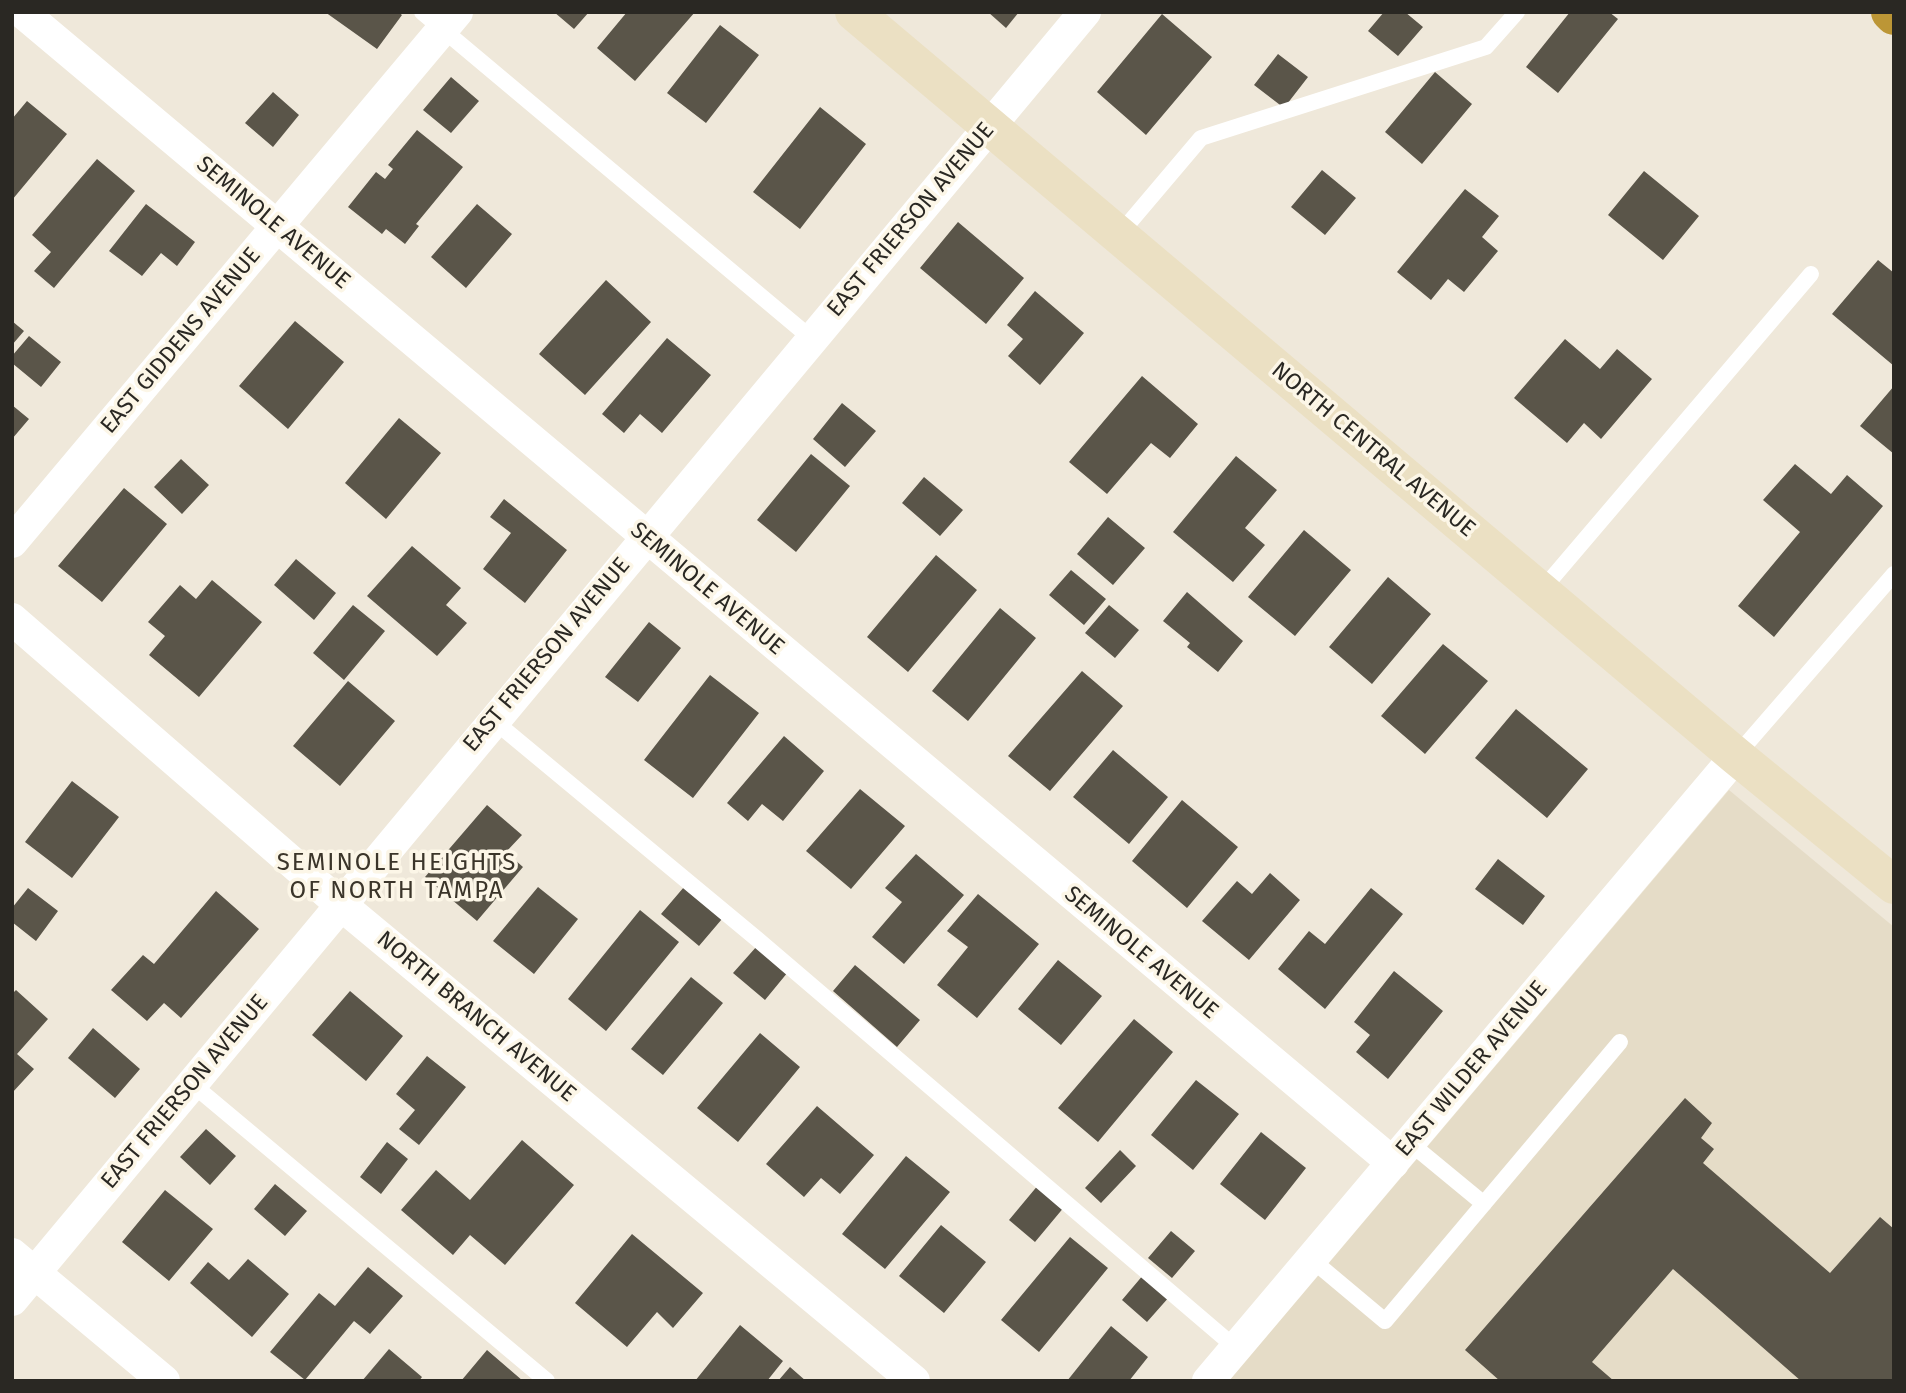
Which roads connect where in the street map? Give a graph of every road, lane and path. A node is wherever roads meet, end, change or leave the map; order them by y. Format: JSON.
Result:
{"nodes":[{"id":1,"x":22,"y":12,"type":"edge"},
{"id":2,"x":854,"y":12,"type":"edge"},
{"id":3,"x":1084,"y":12,"type":"edge"},
{"id":4,"x":1517,"y":12,"type":"edge"},
{"id":5,"x":1890,"y":12,"type":"edge"},
{"id":6,"x":1894,"y":16,"type":"edge"},
{"id":7,"x":441,"y":18,"type":"edge"},
{"id":8,"x":989,"y":127,"type":"junction"},
{"id":9,"x":278,"y":226,"type":"junction"},
{"id":10,"x":1118,"y":236,"type":"junction"},
{"id":11,"x":1811,"y":274,"type":"dead end"},
{"id":12,"x":811,"y":339,"type":"junction"},
{"id":13,"x":646,"y":537,"type":"junction"},
{"id":14,"x":12,"y":542,"type":"edge"},
{"id":15,"x":1894,"y":574,"type":"edge"},
{"id":16,"x":1541,"y":591,"type":"junction"},
{"id":17,"x":12,"y":619,"type":"edge"},
{"id":18,"x":493,"y":720,"type":"junction"},
{"id":19,"x":1736,"y":756,"type":"junction"},
{"id":20,"x":1894,"y":885,"type":"edge"},
{"id":21,"x":340,"y":905,"type":"junction"},
{"id":22,"x":1620,"y":1042,"type":"dead end"},
{"id":23,"x":192,"y":1084,"type":"junction"},
{"id":24,"x":1401,"y":1153,"type":"junction"},
{"id":25,"x":1484,"y":1204,"type":"junction"},
{"id":26,"x":1311,"y":1259,"type":"junction"},
{"id":27,"x":23,"y":1264,"type":"edge"},
{"id":28,"x":12,"y":1300,"type":"edge"},
{"id":29,"x":1236,"y":1348,"type":"junction"},
{"id":30,"x":164,"y":1381,"type":"edge"},
{"id":31,"x":547,"y":1381,"type":"edge"},
{"id":32,"x":914,"y":1381,"type":"edge"},
{"id":33,"x":1208,"y":1381,"type":"edge"}],
"edges":[{"from":1,"to":9,"type":"street","name":"SEMINOLE AVENUE"},
{"from":2,"to":8,"type":"street","name":"NORTH CENTRAL AVENUE"},
{"from":3,"to":8,"type":"street","name":"EAST FRIERSON AVENUE"},
{"from":4,"to":10,"type":"lane"},
{"from":5,"to":6,"type":"highway"},
{"from":7,"to":9,"type":"street","name":"EAST GIDDENS AVENUE"},
{"from":7,"to":12,"type":"lane"},
{"from":8,"to":10,"type":"street","name":"NORTH CENTRAL AVENUE"},
{"from":8,"to":12,"type":"street","name":"EAST FRIERSON AVENUE"},
{"from":9,"to":13,"type":"street","name":"SEMINOLE AVENUE"},
{"from":9,"to":14,"type":"street","name":"EAST GIDDENS AVENUE"},
{"from":10,"to":16,"type":"street","name":"NORTH CENTRAL AVENUE"},
{"from":11,"to":16,"type":"lane"},
{"from":12,"to":13,"type":"street","name":"EAST FRIERSON AVENUE"},
{"from":13,"to":18,"type":"street","name":"EAST FRIERSON AVENUE"},
{"from":13,"to":24,"type":"street","name":"SEMINOLE AVENUE"},
{"from":15,"to":19,"type":"lane"},
{"from":16,"to":19,"type":"street","name":"NORTH CENTRAL AVENUE"},
{"from":17,"to":21,"type":"street","name":"NORTH BRANCH AVENUE"},
{"from":18,"to":21,"type":"street","name":"EAST FRIERSON AVENUE"},
{"from":18,"to":29,"type":"lane"},
{"from":19,"to":20,"type":"street","name":"NORTH CENTRAL AVENUE"},
{"from":19,"to":24,"type":"street","name":"EAST WILDER AVENUE"},
{"from":21,"to":23,"type":"street","name":"EAST FRIERSON AVENUE"},
{"from":21,"to":32,"type":"street","name":"NORTH BRANCH AVENUE"},
{"from":22,"to":25,"type":"lane"},
{"from":23,"to":27,"type":"street","name":"EAST FRIERSON AVENUE"},
{"from":23,"to":31,"type":"lane"},
{"from":24,"to":25,"type":"lane"},
{"from":24,"to":26,"type":"street","name":"EAST WILDER AVENUE"},
{"from":25,"to":26,"type":"lane"},
{"from":26,"to":29,"type":"street","name":"EAST WILDER AVENUE"},
{"from":27,"to":28,"type":"street","name":"EAST FRIERSON AVENUE"},
{"from":27,"to":30,"type":"street"},
{"from":29,"to":33,"type":"street","name":"EAST WILDER AVENUE"}]}
